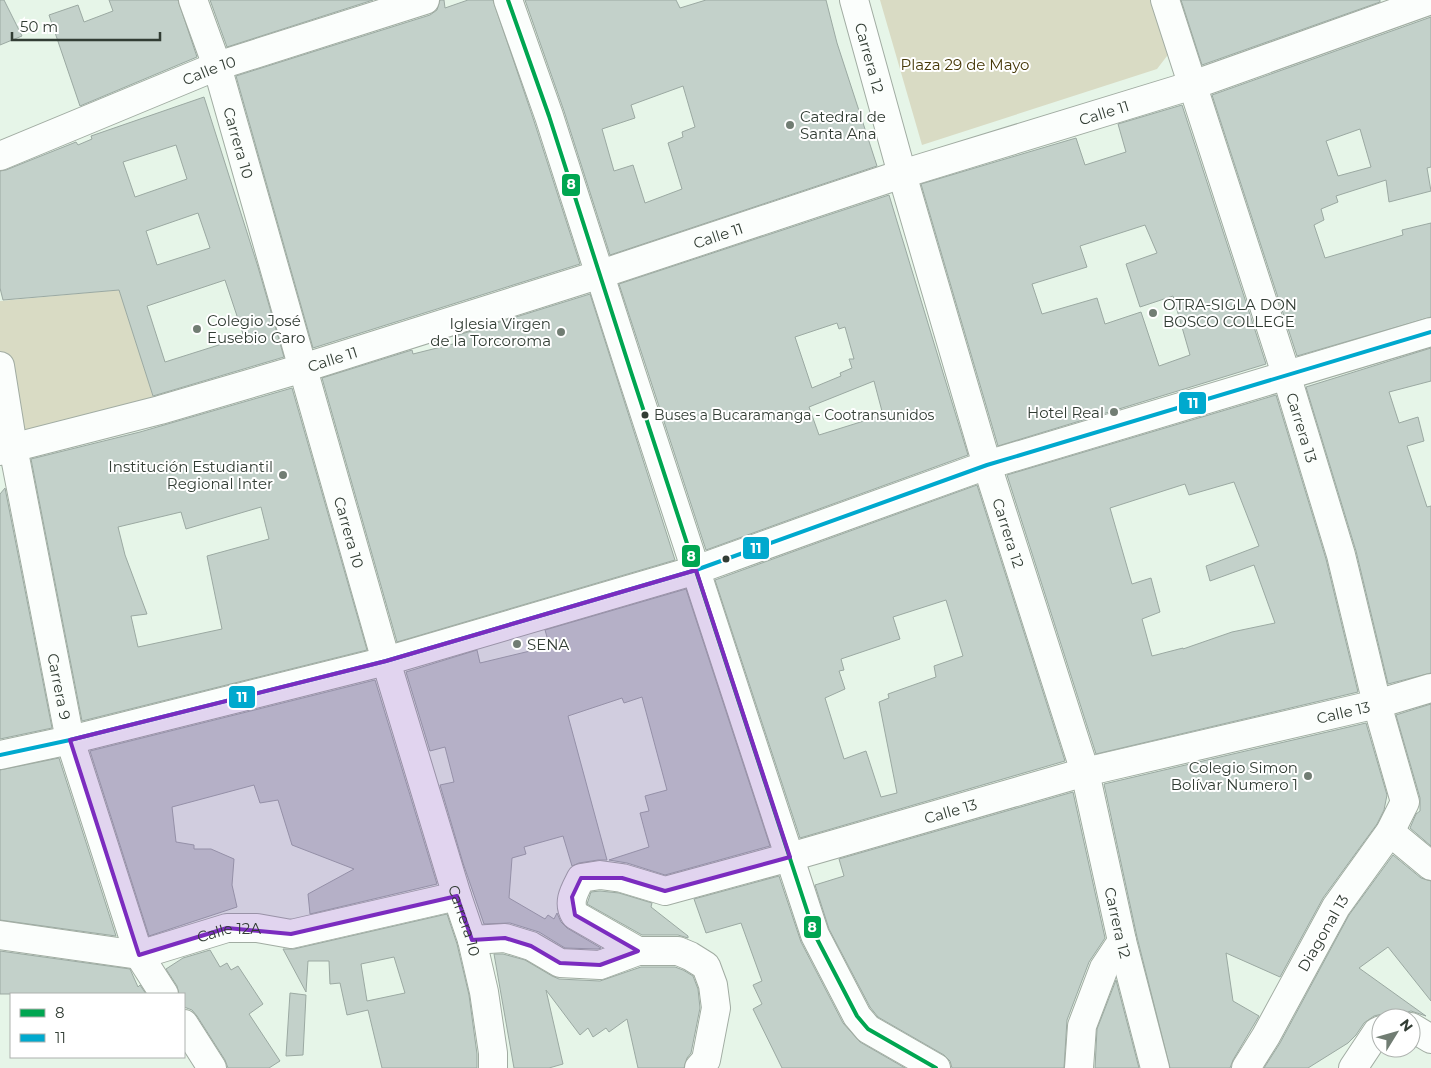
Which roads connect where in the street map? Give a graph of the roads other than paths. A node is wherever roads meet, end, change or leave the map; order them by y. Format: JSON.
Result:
{"nodes":[{"id":1,"x":193,"y":0,"type":"edge"},
{"id":2,"x":425,"y":0,"type":"edge"},
{"id":3,"x":508,"y":0,"type":"edge"},
{"id":4,"x":854,"y":0,"type":"edge"},
{"id":5,"x":1165,"y":0,"type":"edge"},
{"id":6,"x":1431,"y":0,"type":"edge"},
{"id":7,"x":217,"y":66,"type":"junction"},
{"id":8,"x":1193,"y":85,"type":"junction"},
{"id":9,"x":0,"y":156,"type":"edge"},
{"id":10,"x":902,"y":174,"type":"junction"},
{"id":11,"x":600,"y":274,"type":"junction"},
{"id":12,"x":1431,"y":332,"type":"edge"},
{"id":13,"x":0,"y":366,"type":"edge"},
{"id":14,"x":303,"y":368,"type":"junction"},
{"id":15,"x":1286,"y":374,"type":"junction"},
{"id":16,"x":6,"y":449,"type":"edge"},
{"id":17,"x":987,"y":465,"type":"junction"},
{"id":18,"x":696,"y":570,"type":"junction"},
{"id":19,"x":386,"y":661,"type":"junction"},
{"id":20,"x":1431,"y":688,"type":"edge"},
{"id":21,"x":1377,"y":704,"type":"junction"},
{"id":22,"x":70,"y":740,"type":"junction"},
{"id":23,"x":0,"y":755,"type":"edge"},
{"id":24,"x":1085,"y":772,"type":"junction"},
{"id":25,"x":1405,"y":802,"type":"joint"},
{"id":26,"x":1390,"y":832,"type":"junction"},
{"id":27,"x":790,"y":858,"type":"junction"},
{"id":28,"x":1431,"y":866,"type":"edge"},
{"id":29,"x":457,"y":896,"type":"junction"},
{"id":30,"x":0,"y":935,"type":"edge"},
{"id":31,"x":472,"y":940,"type":"junction"},
{"id":32,"x":1122,"y":941,"type":"junction"},
{"id":33,"x":638,"y":951,"type":"junction"},
{"id":34,"x":139,"y":955,"type":"junction"},
{"id":35,"x":163,"y":993,"type":"edge"},
{"id":36,"x":185,"y":1026,"type":"edge"},
{"id":37,"x":1371,"y":1041,"type":"edge"},
{"id":38,"x":708,"y":1065,"type":"edge"},
{"id":39,"x":212,"y":1068,"type":"edge"},
{"id":40,"x":493,"y":1068,"type":"edge"},
{"id":41,"x":936,"y":1068,"type":"edge"},
{"id":42,"x":1079,"y":1068,"type":"edge"},
{"id":43,"x":1155,"y":1068,"type":"edge"},
{"id":44,"x":1246,"y":1068,"type":"edge"},
{"id":45,"x":1353,"y":1068,"type":"edge"}],
"edges":[{"from":1,"to":7,"type":"street","name":"Carrera 10"},
{"from":2,"to":7,"type":"street","name":"Calle 10"},
{"from":3,"to":11,"type":"street"},
{"from":4,"to":10,"type":"street","name":"Carrera 12"},
{"from":5,"to":8,"type":"street","name":"Carrera 13"},
{"from":6,"to":8,"type":"street","name":"Calle 11"},
{"from":7,"to":9,"type":"street","name":"Calle 10"},
{"from":7,"to":14,"type":"street","name":"Carrera 10"},
{"from":8,"to":10,"type":"street","name":"Calle 11"},
{"from":8,"to":15,"type":"street","name":"Carrera 13"},
{"from":10,"to":11,"type":"street","name":"Calle 11"},
{"from":10,"to":17,"type":"street","name":"Carrera 12"},
{"from":11,"to":14,"type":"street","name":"Calle 11"},
{"from":11,"to":18,"type":"street"},
{"from":12,"to":15,"type":"street"},
{"from":13,"to":16,"type":"street","name":"Carrera 9"},
{"from":14,"to":16,"type":"street","name":"Calle 11"},
{"from":14,"to":19,"type":"street","name":"Carrera 10"},
{"from":15,"to":17,"type":"street"},
{"from":15,"to":21,"type":"street","name":"Carrera 13"},
{"from":16,"to":22,"type":"street","name":"Carrera 9"},
{"from":17,"to":18,"type":"street"},
{"from":17,"to":24,"type":"street","name":"Carrera 12"},
{"from":18,"to":19,"type":"street"},
{"from":18,"to":27,"type":"street"},
{"from":19,"to":22,"type":"street"},
{"from":19,"to":29,"type":"street","name":"Carrera 10"},
{"from":20,"to":21,"type":"street","name":"Calle 13"},
{"from":21,"to":24,"type":"street","name":"Calle 13"},
{"from":21,"to":25,"type":"street","name":"Carrera 13"},
{"from":22,"to":23,"type":"street"},
{"from":22,"to":34,"type":"street","name":"Carrera 9"},
{"from":24,"to":27,"type":"street","name":"Calle 13"},
{"from":24,"to":32,"type":"street","name":"Carrera 12"},
{"from":25,"to":26,"type":"street","name":"Diagonal 13"},
{"from":26,"to":28,"type":"street"},
{"from":26,"to":44,"type":"street","name":"Diagonal 13"},
{"from":27,"to":33,"type":"street","name":"Calle 13"},
{"from":27,"to":41,"type":"street"},
{"from":29,"to":31,"type":"street","name":"Carrera 10"},
{"from":29,"to":34,"type":"street","name":"Calle 12A"},
{"from":30,"to":34,"type":"street","name":"Calle 12A"},
{"from":31,"to":33,"type":"street"},
{"from":31,"to":40,"type":"street","name":"Carrera 10"},
{"from":32,"to":42,"type":"street"},
{"from":32,"to":43,"type":"street","name":"Carrera 12"},
{"from":33,"to":38,"type":"street"},
{"from":34,"to":35,"type":"street","name":"Carrera 9"},
{"from":36,"to":39,"type":"street"},
{"from":37,"to":45,"type":"street"}]}
